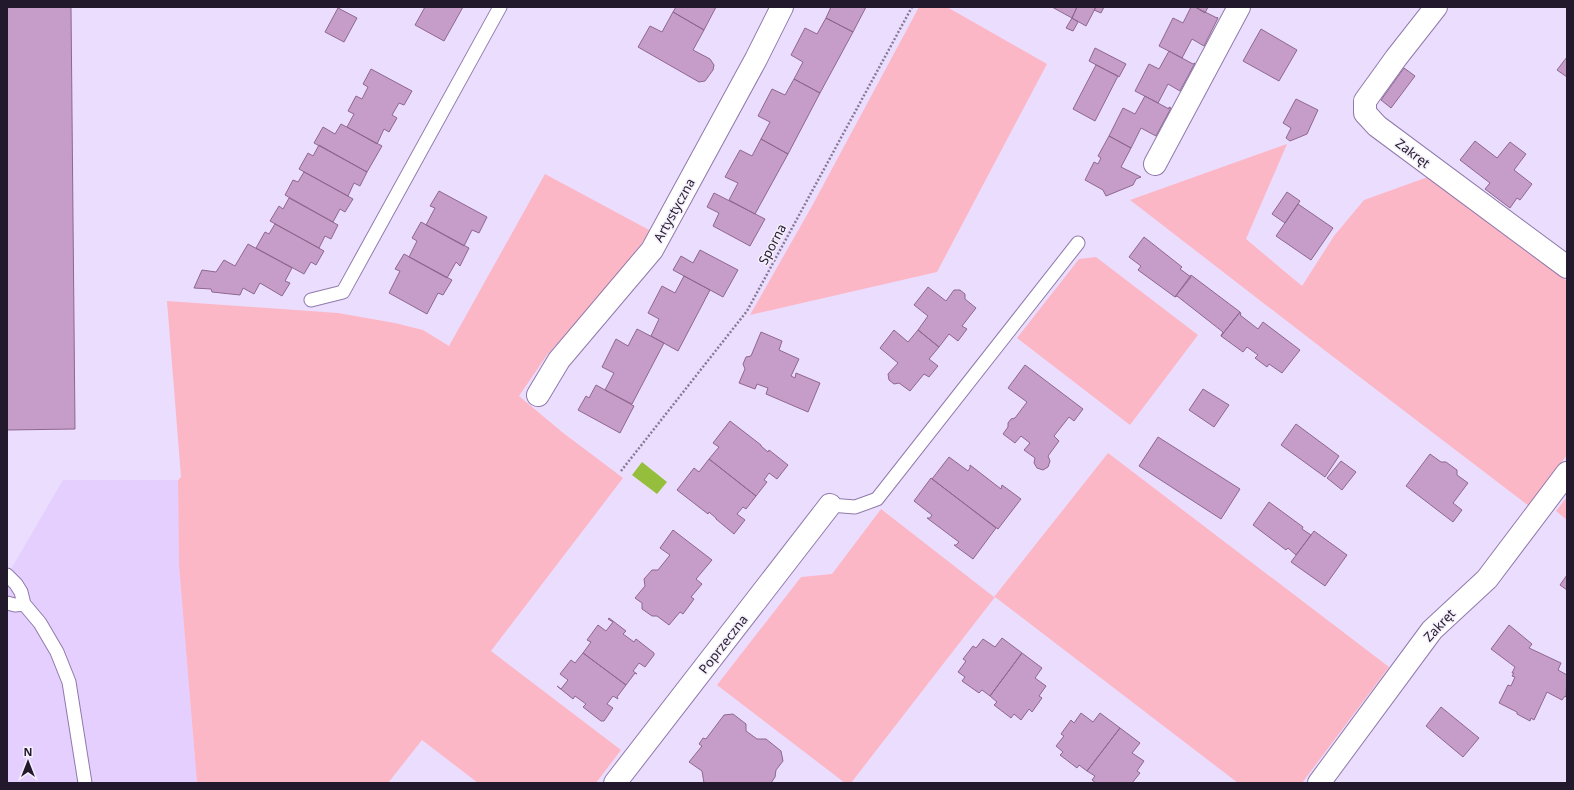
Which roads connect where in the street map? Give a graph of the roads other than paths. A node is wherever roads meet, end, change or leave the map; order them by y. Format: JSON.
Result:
{"nodes":[{"id":1,"x":500,"y":7,"type":"edge"},
{"id":2,"x":782,"y":7,"type":"edge"},
{"id":3,"x":1239,"y":7,"type":"edge"},
{"id":4,"x":1436,"y":7,"type":"edge"},
{"id":5,"x":1155,"y":164,"type":"dead end"},
{"id":6,"x":1078,"y":243,"type":"dead end"},
{"id":7,"x":1567,"y":267,"type":"edge"},
{"id":8,"x":311,"y":300,"type":"dead end"},
{"id":9,"x":538,"y":395,"type":"dead end"},
{"id":10,"x":1567,"y":473,"type":"edge"},
{"id":11,"x":830,"y":505,"type":"joint"},
{"id":12,"x":7,"y":575,"type":"edge"},
{"id":13,"x":7,"y":603,"type":"edge"},
{"id":14,"x":24,"y":604,"type":"junction"},
{"id":15,"x":85,"y":783,"type":"edge"},
{"id":16,"x":615,"y":783,"type":"edge"},
{"id":17,"x":1319,"y":783,"type":"edge"}],
"edges":[{"from":1,"to":8,"type":"lane"},
{"from":2,"to":9,"type":"street","name":"Artystyczna"},
{"from":3,"to":5,"type":"street"},
{"from":4,"to":7,"type":"street","name":"Zakręt"},
{"from":6,"to":11,"type":"lane"},
{"from":10,"to":17,"type":"street","name":"Zakręt"},
{"from":11,"to":16,"type":"street","name":"Poprzeczna"},
{"from":12,"to":14,"type":"lane"},
{"from":13,"to":14,"type":"lane"},
{"from":14,"to":15,"type":"lane"}]}
